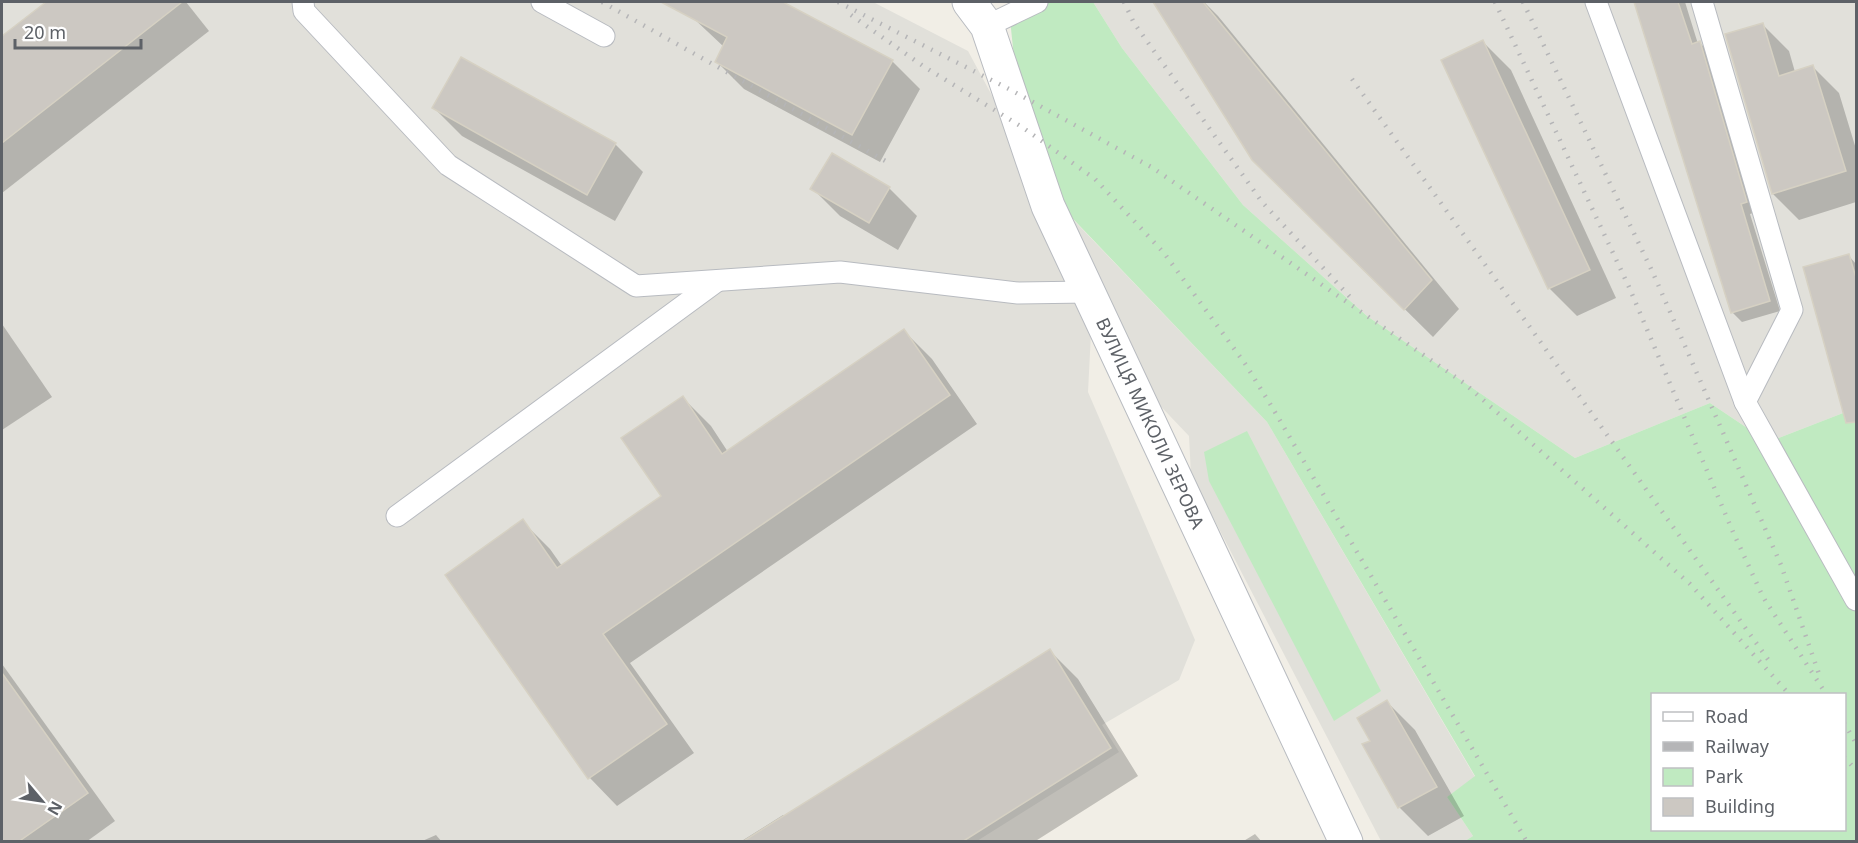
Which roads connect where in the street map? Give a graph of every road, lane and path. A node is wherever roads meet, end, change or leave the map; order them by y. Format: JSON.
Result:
{"nodes":[{"id":1,"x":303,"y":2,"type":"edge"},
{"id":2,"x":542,"y":2,"type":"edge"},
{"id":3,"x":1036,"y":2,"type":"edge"},
{"id":4,"x":1596,"y":2,"type":"edge"},
{"id":5,"x":1701,"y":2,"type":"edge"},
{"id":6,"x":978,"y":14,"type":"edge"},
{"id":7,"x":604,"y":36,"type":"dead end"},
{"id":8,"x":717,"y":280,"type":"junction"},
{"id":9,"x":1088,"y":292,"type":"junction"},
{"id":10,"x":1745,"y":402,"type":"junction"},
{"id":11,"x":397,"y":516,"type":"dead end"},
{"id":12,"x":1857,"y":600,"type":"edge"},
{"id":13,"x":1346,"y":842,"type":"edge"}],
"edges":[{"from":1,"to":8,"type":"lane"},
{"from":2,"to":7,"type":"lane"},
{"from":3,"to":6,"type":"lane"},
{"from":4,"to":10,"type":"lane"},
{"from":5,"to":10,"type":"lane"},
{"from":6,"to":9,"type":"street","name":"ВУЛИЦЯ МИКОЛИ ЗЕРОВА"},
{"from":8,"to":9,"type":"lane"},
{"from":8,"to":11,"type":"lane"},
{"from":9,"to":13,"type":"street","name":"ВУЛИЦЯ МИКОЛИ ЗЕРОВА"},
{"from":10,"to":12,"type":"lane"}]}
